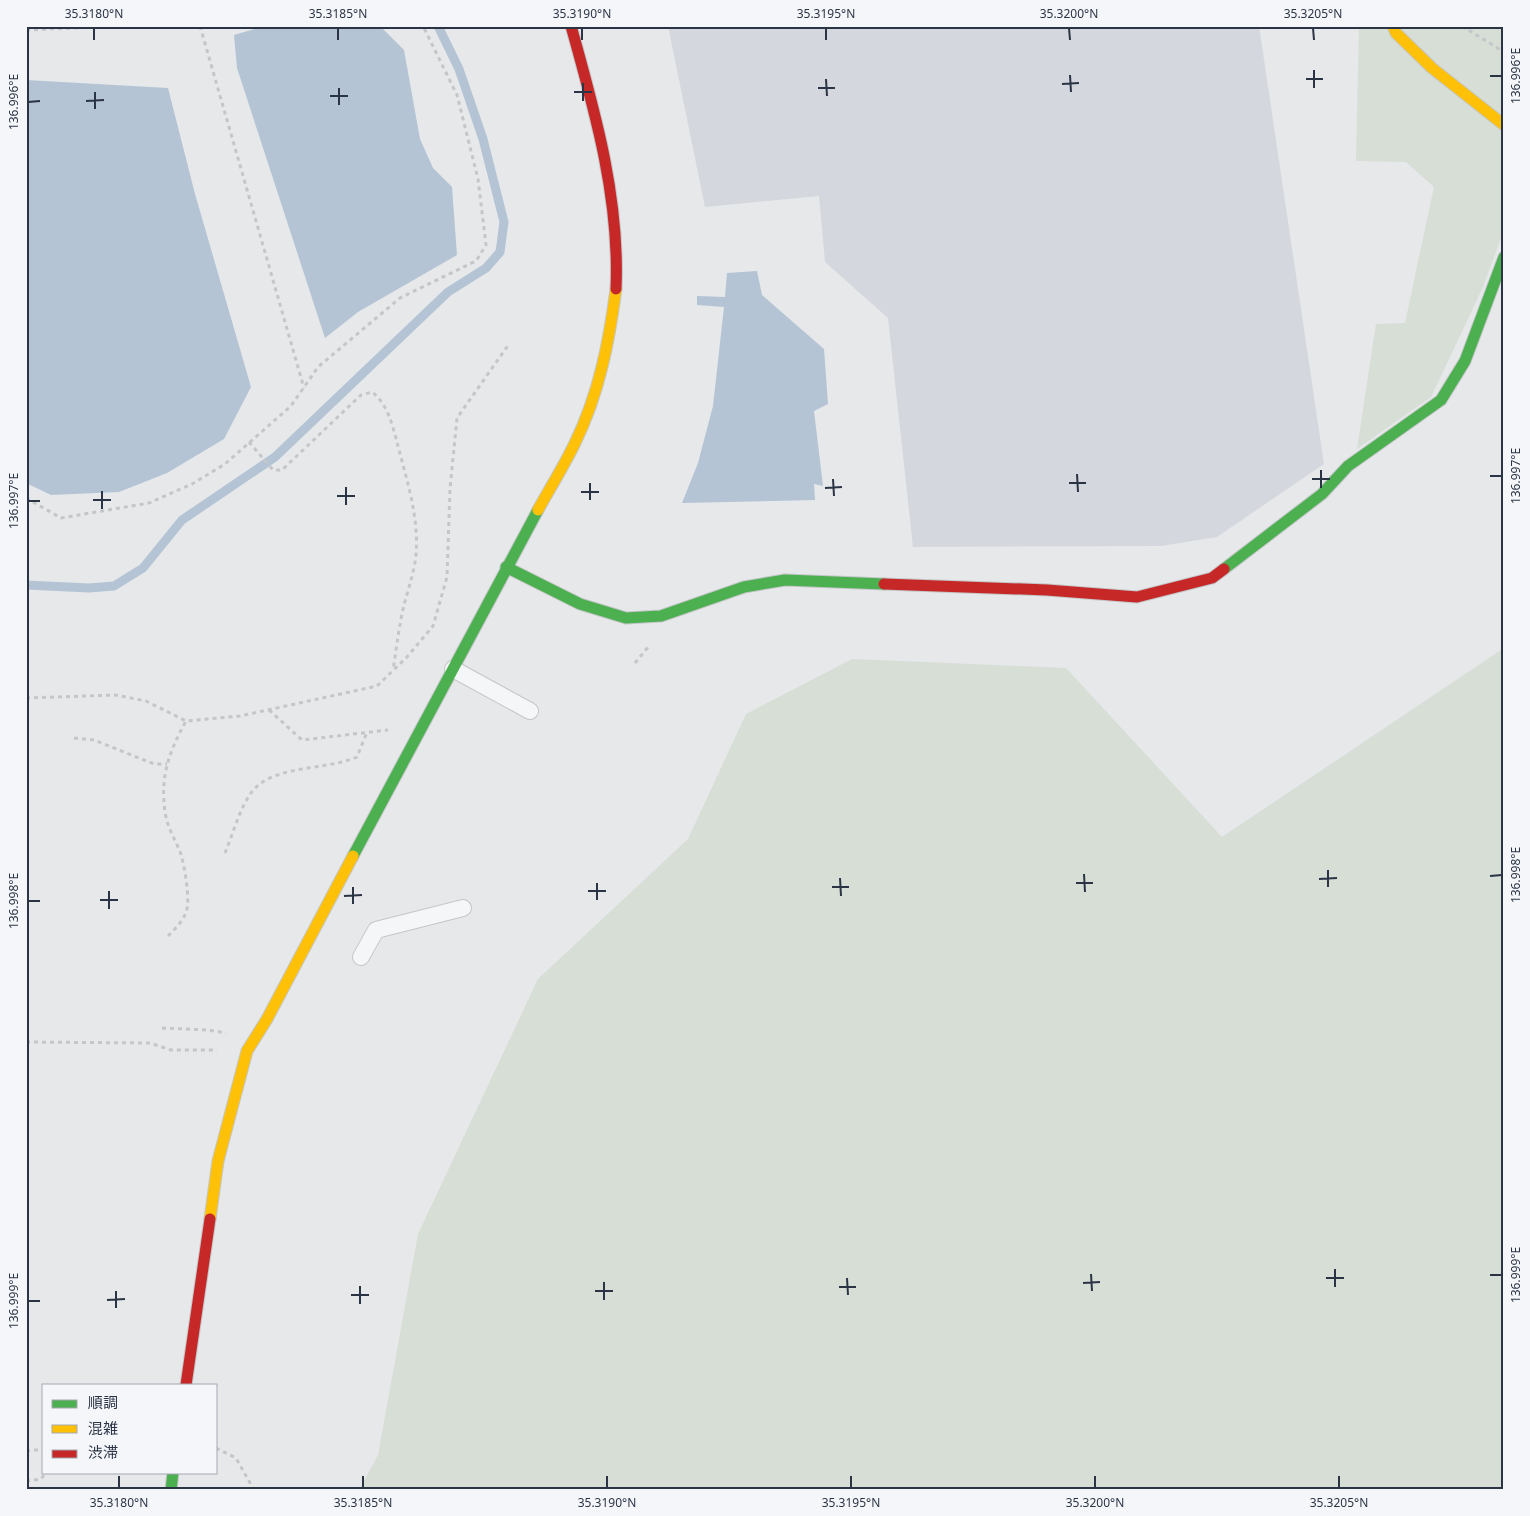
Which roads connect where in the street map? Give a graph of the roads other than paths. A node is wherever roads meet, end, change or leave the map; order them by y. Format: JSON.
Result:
{"nodes":[{"id":1,"x":571,"y":26,"type":"edge"},
{"id":2,"x":1393,"y":26,"type":"edge"},
{"id":3,"x":1504,"y":125,"type":"edge"},
{"id":4,"x":1504,"y":257,"type":"edge"},
{"id":5,"x":506,"y":567,"type":"junction"},
{"id":6,"x":453,"y":669,"type":"junction"},
{"id":7,"x":530,"y":711,"type":"dead end"},
{"id":8,"x":464,"y":908,"type":"dead end"},
{"id":9,"x":361,"y":957,"type":"dead end"},
{"id":10,"x":186,"y":1384,"type":"edge"},
{"id":11,"x":173,"y":1474,"type":"edge"},
{"id":12,"x":171,"y":1490,"type":"edge"}],
"edges":[{"from":1,"to":5,"type":"street"},
{"from":2,"to":3,"type":"street"},
{"from":4,"to":5,"type":"street"},
{"from":5,"to":6,"type":"street"},
{"from":6,"to":7,"type":"lane"},
{"from":6,"to":10,"type":"street"},
{"from":8,"to":9,"type":"lane"},
{"from":11,"to":12,"type":"street"}]}
